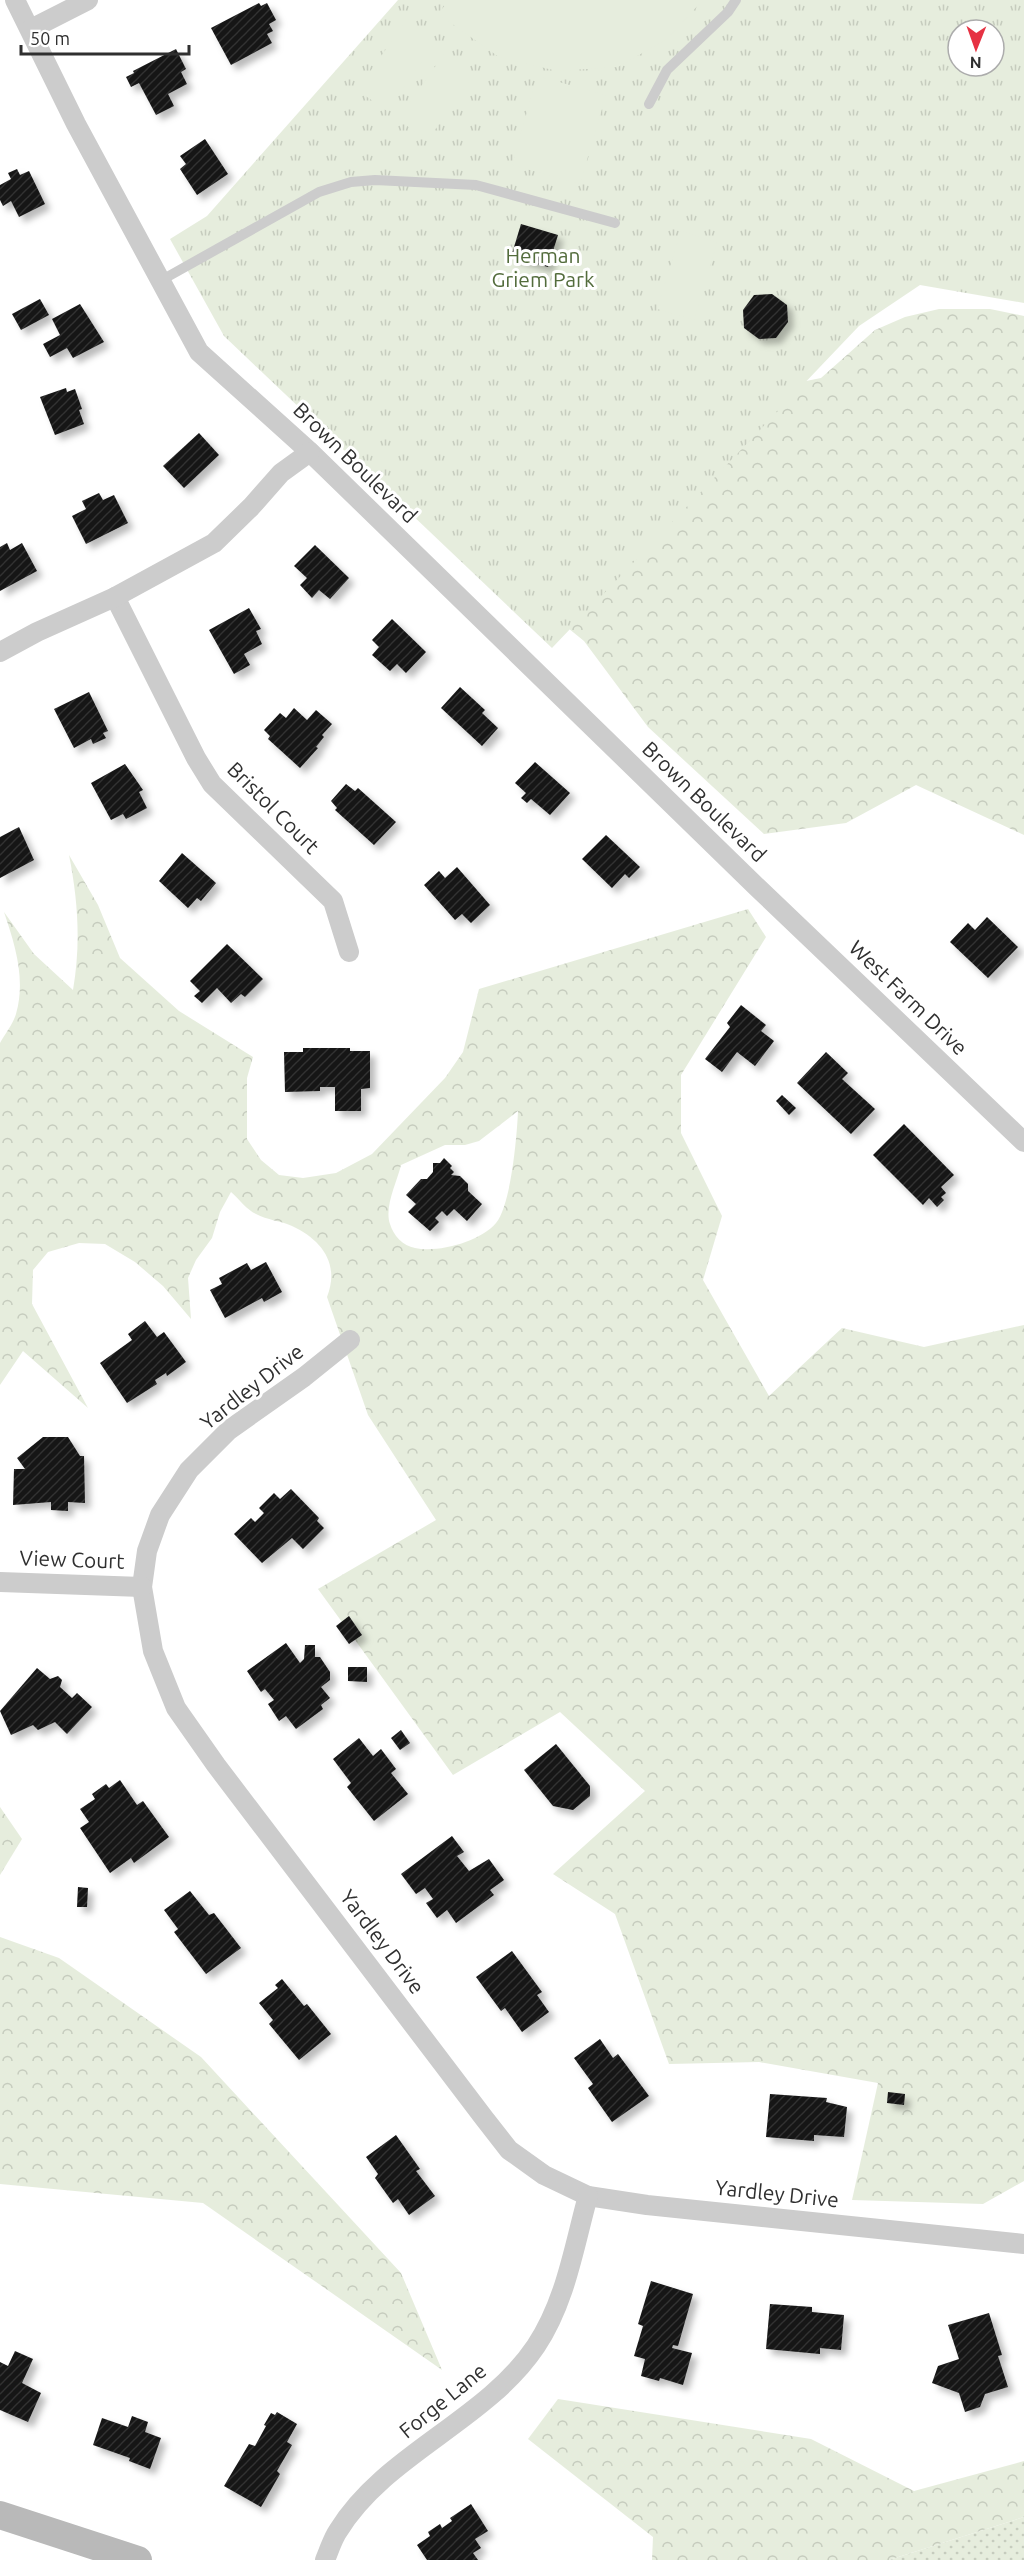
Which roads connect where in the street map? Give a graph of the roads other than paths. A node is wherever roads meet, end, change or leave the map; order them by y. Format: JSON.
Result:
{"nodes":[{"id":1,"x":15,"y":0,"type":"edge"},
{"id":2,"x":88,"y":0,"type":"edge"},
{"id":3,"x":736,"y":0,"type":"edge"},
{"id":4,"x":31,"y":29,"type":"junction"},
{"id":5,"x":649,"y":104,"type":"dead end"},
{"id":6,"x":615,"y":223,"type":"dead end"},
{"id":7,"x":160,"y":281,"type":"junction"},
{"id":8,"x":310,"y":452,"type":"junction"},
{"id":9,"x":115,"y":597,"type":"junction"},
{"id":10,"x":0,"y":652,"type":"edge"},
{"id":11,"x":759,"y":889,"type":"joint"},
{"id":12,"x":349,"y":952,"type":"dead end"},
{"id":13,"x":1024,"y":1142,"type":"edge"},
{"id":14,"x":350,"y":1340,"type":"dead end"},
{"id":15,"x":0,"y":1582,"type":"edge"},
{"id":16,"x":142,"y":1587,"type":"junction"},
{"id":17,"x":588,"y":2196,"type":"junction"},
{"id":18,"x":1024,"y":2244,"type":"edge"},
{"id":19,"x":0,"y":2516,"type":"edge"},
{"id":20,"x":138,"y":2560,"type":"edge"},
{"id":21,"x":325,"y":2560,"type":"edge"}],
"edges":[{"from":1,"to":4,"type":"street","name":"Brown Boulevard"},
{"from":2,"to":4,"type":"street"},
{"from":3,"to":5,"type":"lane"},
{"from":4,"to":7,"type":"street","name":"Brown Boulevard"},
{"from":6,"to":7,"type":"lane"},
{"from":7,"to":8,"type":"street","name":"Brown Boulevard"},
{"from":8,"to":9,"type":"street"},
{"from":8,"to":11,"type":"street","name":"Brown Boulevard"},
{"from":9,"to":10,"type":"street"},
{"from":9,"to":12,"type":"street","name":"Bristol Court"},
{"from":11,"to":13,"type":"street","name":"West Farm Drive"},
{"from":14,"to":16,"type":"street","name":"Yardley Drive"},
{"from":15,"to":16,"type":"street","name":"View Court"},
{"from":16,"to":17,"type":"street","name":"Yardley Drive"},
{"from":17,"to":18,"type":"street","name":"Yardley Drive"},
{"from":17,"to":21,"type":"street","name":"Forge Lane"},
{"from":19,"to":20,"type":"street"}]}
